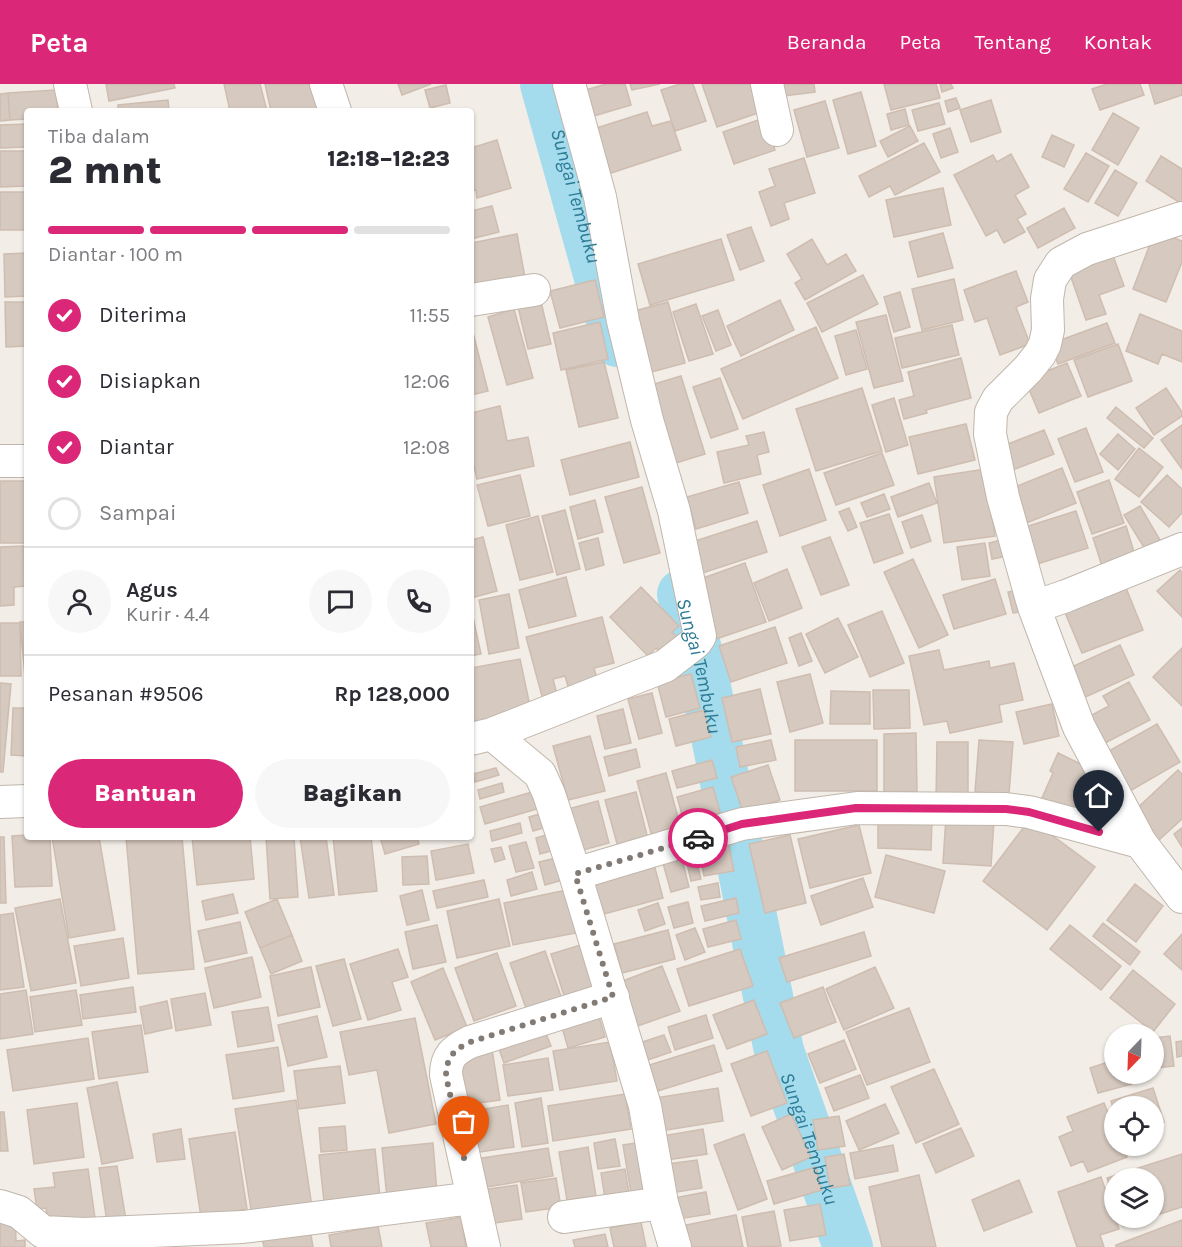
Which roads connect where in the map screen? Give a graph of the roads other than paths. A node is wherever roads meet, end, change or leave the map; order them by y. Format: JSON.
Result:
{"nodes":[{"id":1,"x":70,"y":84,"type":"edge"},
{"id":2,"x":326,"y":84,"type":"edge"},
{"id":3,"x":569,"y":84,"type":"edge"},
{"id":4,"x":767,"y":84,"type":"edge"},
{"id":5,"x":74,"y":108,"type":"edge"},
{"id":6,"x":333,"y":108,"type":"edge"},
{"id":7,"x":777,"y":130,"type":"dead end"},
{"id":8,"x":1182,"y":218,"type":"edge"},
{"id":9,"x":534,"y":290,"type":"dead end"},
{"id":10,"x":474,"y":300,"type":"edge"},
{"id":11,"x":0,"y":461,"type":"edge"},
{"id":12,"x":24,"y":461,"type":"edge"},
{"id":13,"x":1182,"y":549,"type":"edge"},
{"id":14,"x":1034,"y":607,"type":"junction"},
{"id":15,"x":482,"y":737,"type":"edge"},
{"id":16,"x":24,"y":801,"type":"edge"},
{"id":17,"x":0,"y":802,"type":"edge"},
{"id":18,"x":1140,"y":843,"type":"junction"},
{"id":19,"x":575,"y":874,"type":"junction"},
{"id":20,"x":1182,"y":897,"type":"edge"},
{"id":21,"x":613,"y":997,"type":"junction"},
{"id":22,"x":473,"y":1198,"type":"junction"},
{"id":23,"x":662,"y":1203,"type":"junction"},
{"id":24,"x":0,"y":1206,"type":"edge"},
{"id":25,"x":564,"y":1217,"type":"dead end"},
{"id":26,"x":244,"y":1237,"type":"edge"},
{"id":27,"x":484,"y":1247,"type":"edge"},
{"id":28,"x":675,"y":1247,"type":"edge"}],
"edges":[{"from":1,"to":5,"type":"street"},
{"from":2,"to":6,"type":"street"},
{"from":3,"to":15,"type":"street"},
{"from":4,"to":7,"type":"street"},
{"from":8,"to":14,"type":"street"},
{"from":9,"to":10,"type":"street"},
{"from":11,"to":12,"type":"street"},
{"from":13,"to":14,"type":"street"},
{"from":14,"to":18,"type":"street"},
{"from":15,"to":19,"type":"street"},
{"from":16,"to":17,"type":"street"},
{"from":18,"to":19,"type":"street"},
{"from":18,"to":20,"type":"street"},
{"from":19,"to":21,"type":"street"},
{"from":21,"to":22,"type":"street"},
{"from":21,"to":23,"type":"street"},
{"from":22,"to":26,"type":"street"},
{"from":22,"to":27,"type":"street"},
{"from":23,"to":25,"type":"street"},
{"from":23,"to":28,"type":"street"},
{"from":24,"to":26,"type":"street"}]}
